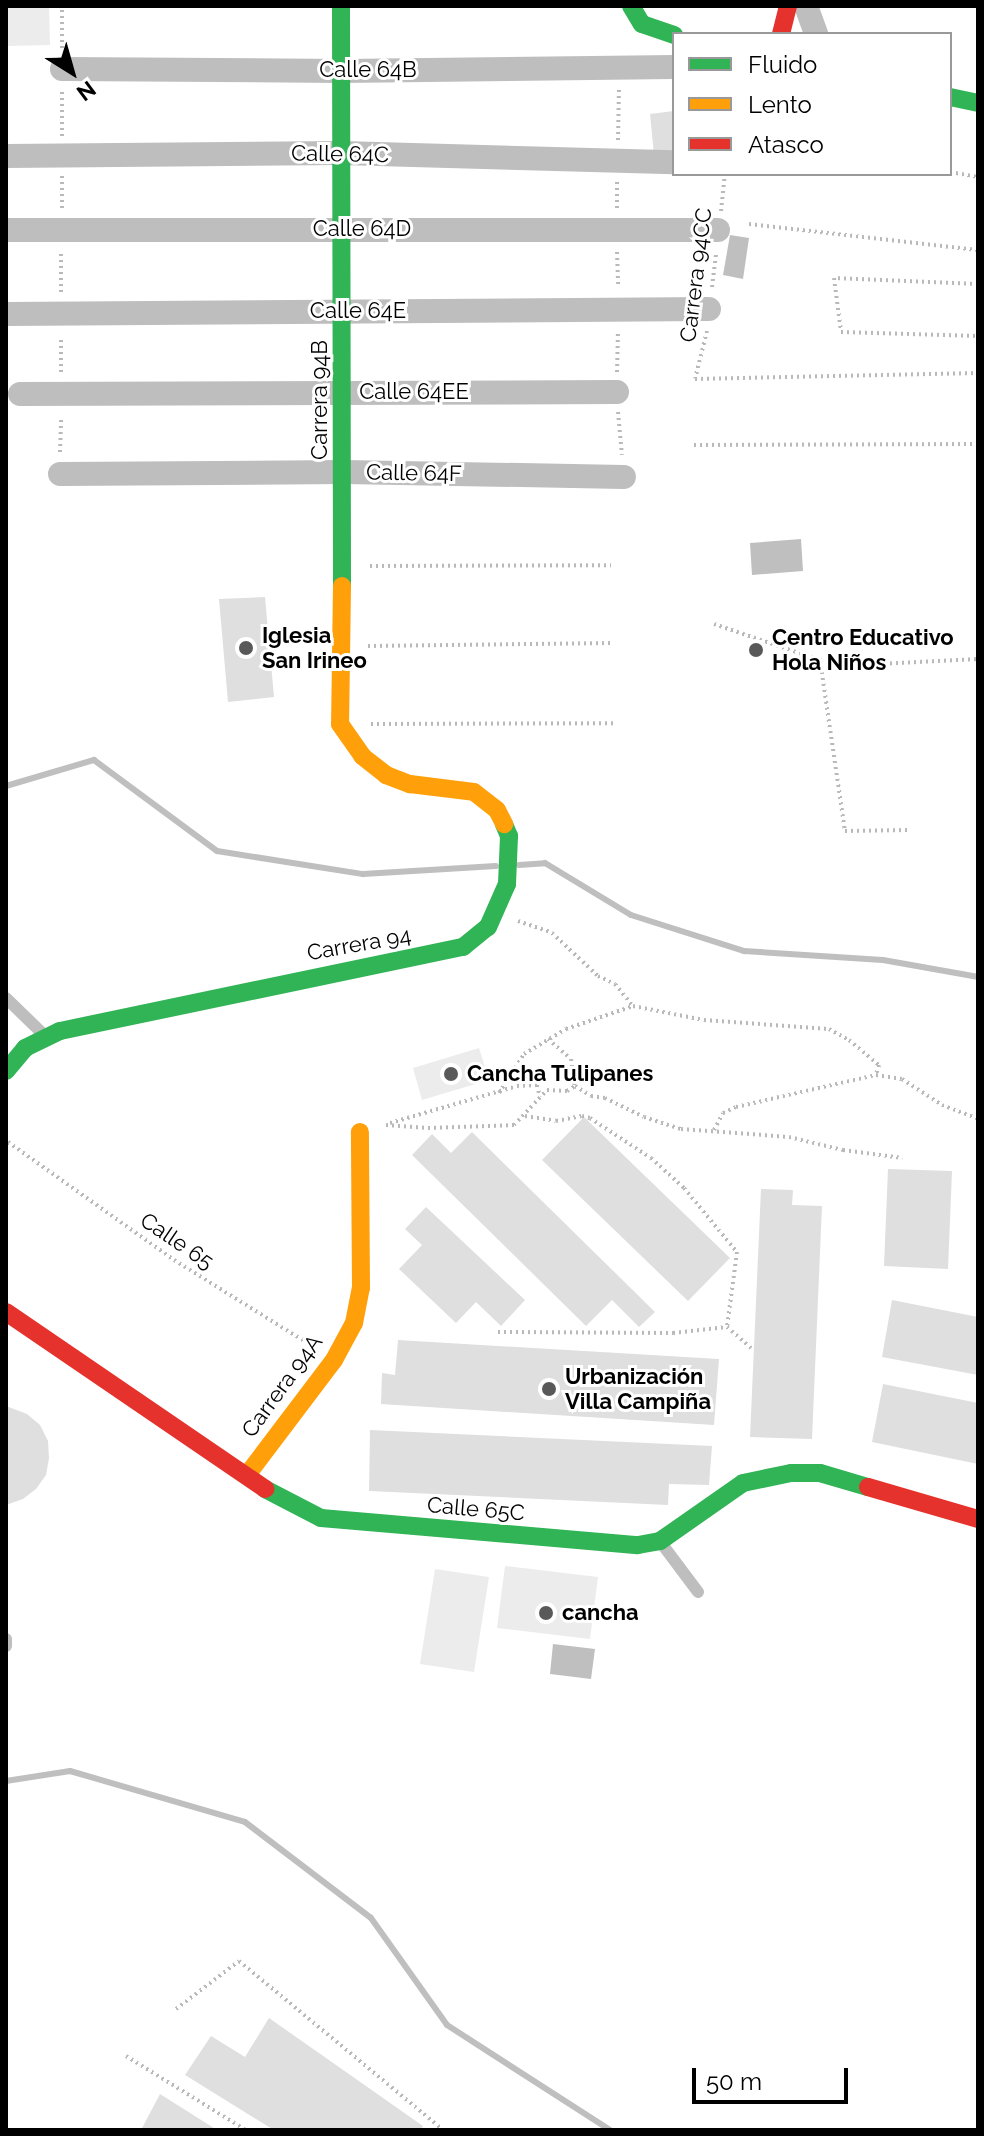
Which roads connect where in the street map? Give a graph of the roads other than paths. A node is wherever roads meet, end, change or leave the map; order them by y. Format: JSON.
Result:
{"nodes":[{"id":1,"x":341,"y":6,"type":"edge"},
{"id":2,"x":631,"y":6,"type":"edge"},
{"id":3,"x":788,"y":6,"type":"edge"},
{"id":4,"x":806,"y":6,"type":"edge"},
{"id":5,"x":782,"y":32,"type":"edge"},
{"id":6,"x":815,"y":32,"type":"edge"},
{"id":7,"x":672,"y":34,"type":"edge"},
{"id":8,"x":672,"y":67,"type":"edge"},
{"id":9,"x":62,"y":69,"type":"dead end"},
{"id":10,"x":342,"y":71,"type":"junction"},
{"id":11,"x":952,"y":97,"type":"edge"},
{"id":12,"x":978,"y":103,"type":"edge"},
{"id":13,"x":342,"y":153,"type":"junction"},
{"id":14,"x":6,"y":156,"type":"edge"},
{"id":15,"x":672,"y":162,"type":"edge"},
{"id":16,"x":343,"y":229,"type":"junction"},
{"id":17,"x":6,"y":230,"type":"edge"},
{"id":18,"x":718,"y":230,"type":"road end"},
{"id":19,"x":709,"y":309,"type":"road end"},
{"id":20,"x":343,"y":311,"type":"junction"},
{"id":21,"x":6,"y":314,"type":"edge"},
{"id":22,"x":344,"y":392,"type":"junction"},
{"id":23,"x":617,"y":392,"type":"dead end"},
{"id":24,"x":20,"y":394,"type":"dead end"},
{"id":25,"x":344,"y":472,"type":"junction"},
{"id":26,"x":60,"y":474,"type":"dead end"},
{"id":27,"x":624,"y":477,"type":"dead end"},
{"id":28,"x":386,"y":775,"type":"joint"},
{"id":29,"x":6,"y":998,"type":"edge"},
{"id":30,"x":44,"y":1036,"type":"junction"},
{"id":31,"x":6,"y":1071,"type":"edge"},
{"id":32,"x":360,"y":1132,"type":"road end"},
{"id":33,"x":6,"y":1312,"type":"edge"},
{"id":34,"x":247,"y":1475,"type":"junction"},
{"id":35,"x":978,"y":1519,"type":"edge"},
{"id":36,"x":660,"y":1541,"type":"junction"},
{"id":37,"x":698,"y":1592,"type":"dead end"},
{"id":38,"x":6,"y":1639,"type":"edge"},
{"id":39,"x":6,"y":1646,"type":"edge"}],
"edges":[{"from":1,"to":10,"type":"street","name":"Carrera 94B"},
{"from":2,"to":7,"type":"street"},
{"from":3,"to":5,"type":"street"},
{"from":4,"to":6,"type":"street"},
{"from":8,"to":10,"type":"street","name":"Calle 64B"},
{"from":9,"to":10,"type":"street","name":"Calle 64B"},
{"from":10,"to":13,"type":"street","name":"Carrera 94B"},
{"from":11,"to":12,"type":"street"},
{"from":13,"to":14,"type":"street","name":"Calle 64C"},
{"from":13,"to":15,"type":"street","name":"Calle 64C"},
{"from":13,"to":16,"type":"street","name":"Carrera 94B"},
{"from":16,"to":17,"type":"street","name":"Calle 64D"},
{"from":16,"to":18,"type":"street","name":"Calle 64D"},
{"from":16,"to":20,"type":"street","name":"Carrera 94B"},
{"from":19,"to":20,"type":"street","name":"Calle 64E"},
{"from":20,"to":21,"type":"street","name":"Calle 64E"},
{"from":20,"to":22,"type":"street","name":"Carrera 94B"},
{"from":22,"to":23,"type":"street","name":"Calle 64EE"},
{"from":22,"to":24,"type":"street","name":"Calle 64EE"},
{"from":22,"to":25,"type":"street","name":"Carrera 94B"},
{"from":25,"to":26,"type":"street","name":"Calle 64F"},
{"from":25,"to":27,"type":"street","name":"Calle 64F"},
{"from":25,"to":28,"type":"street","name":"Carrera 94B"},
{"from":28,"to":30,"type":"street","name":"Carrera 94"},
{"from":29,"to":30,"type":"lane"},
{"from":30,"to":31,"type":"street","name":"Carrera 94"},
{"from":32,"to":34,"type":"street","name":"Carrera 94A"},
{"from":33,"to":34,"type":"street","name":"Calle 65C"},
{"from":34,"to":36,"type":"street","name":"Calle 65C"},
{"from":35,"to":36,"type":"street"},
{"from":36,"to":37,"type":"lane"},
{"from":38,"to":39,"type":"lane"}]}
